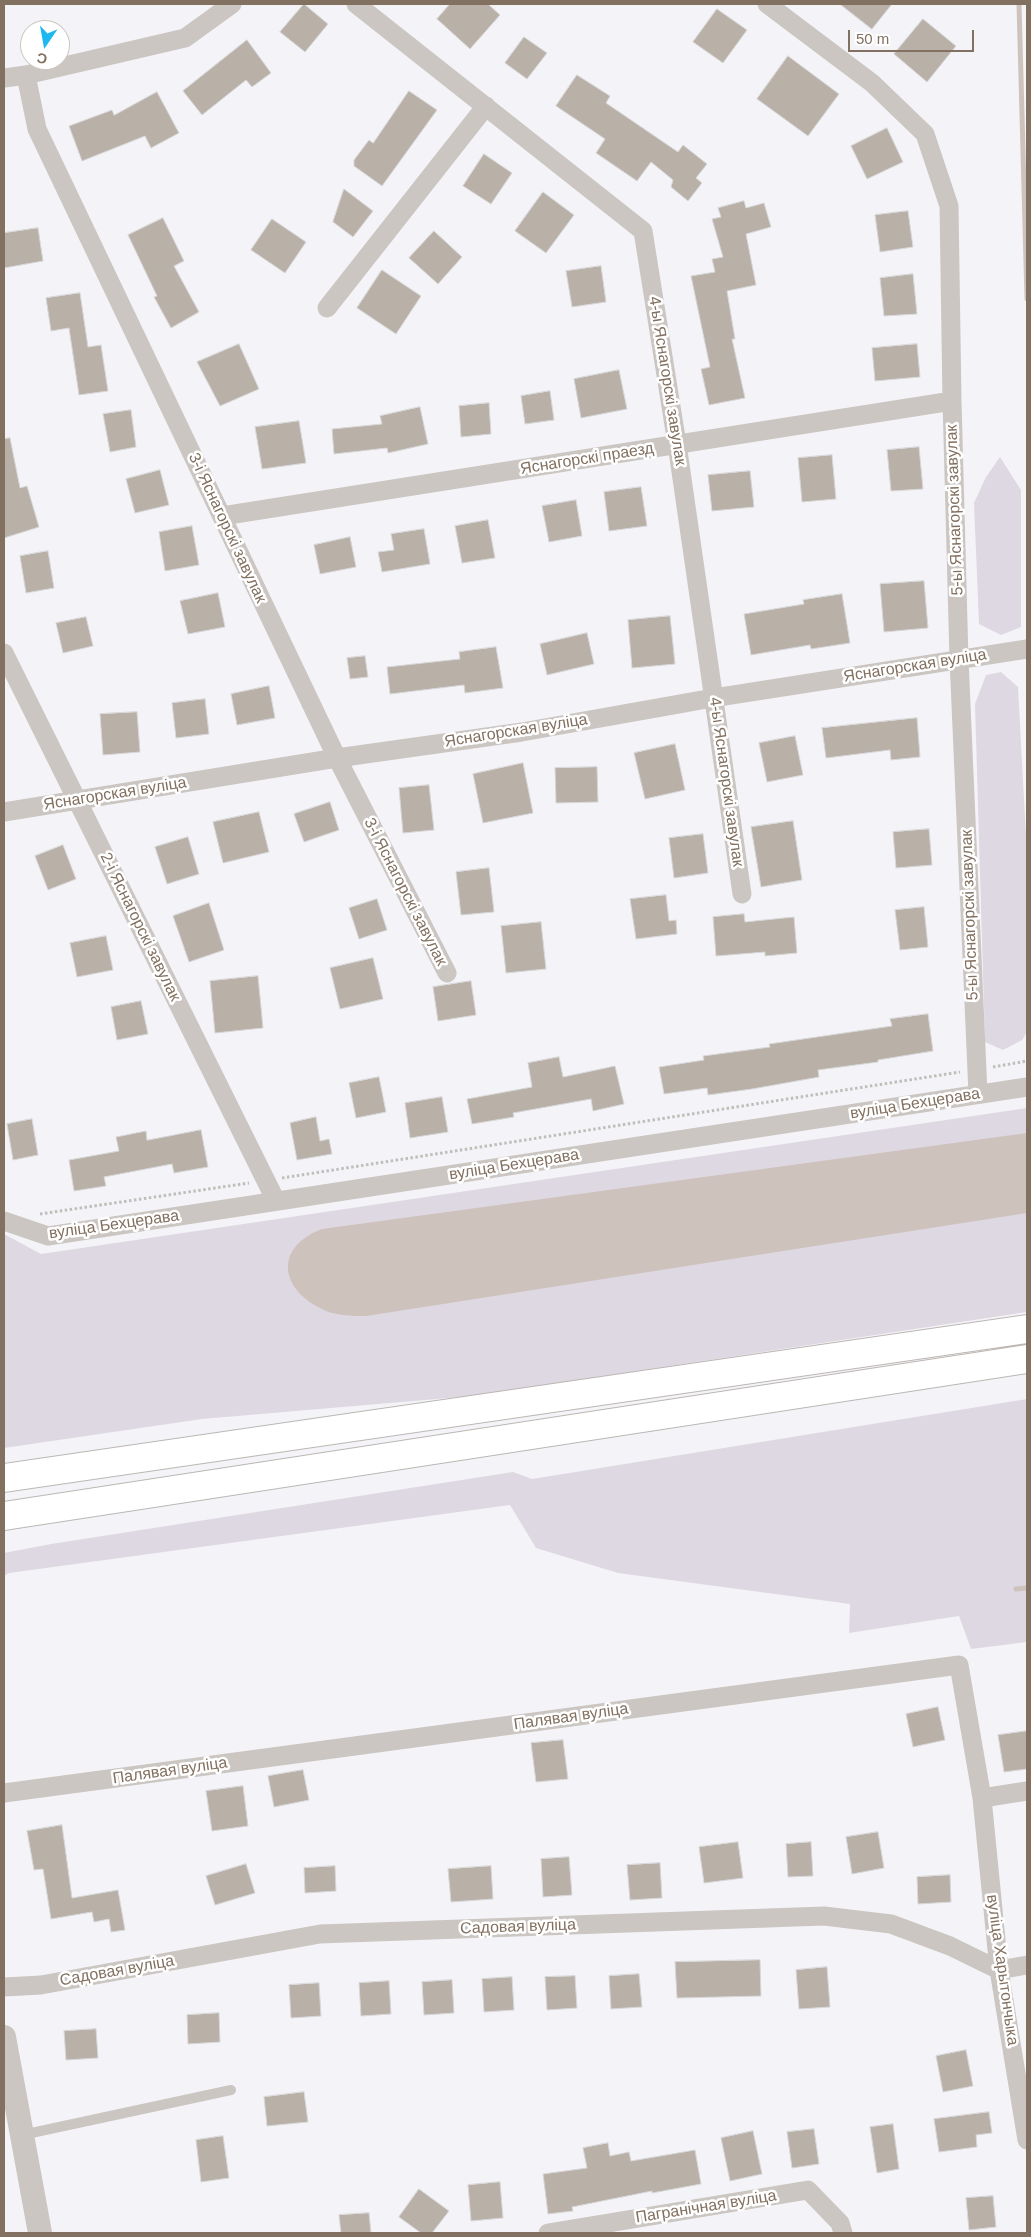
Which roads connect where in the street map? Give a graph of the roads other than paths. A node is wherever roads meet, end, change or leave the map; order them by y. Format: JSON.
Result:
{"nodes":[{"id":1,"x":232,"y":4,"type":"edge"},
{"id":2,"x":356,"y":4,"type":"edge"},
{"id":3,"x":767,"y":4,"type":"edge"},
{"id":4,"x":26,"y":75,"type":"junction"},
{"id":5,"x":4,"y":78,"type":"edge"},
{"id":6,"x":486,"y":106,"type":"junction"},
{"id":7,"x":327,"y":308,"type":"dead end"},
{"id":8,"x":952,"y":401,"type":"junction"},
{"id":9,"x":677,"y":444,"type":"junction"},
{"id":10,"x":222,"y":516,"type":"junction"},
{"id":11,"x":1027,"y":649,"type":"edge"},
{"id":12,"x":4,"y":653,"type":"edge"},
{"id":13,"x":959,"y":659,"type":"junction"},
{"id":14,"x":713,"y":698,"type":"junction"},
{"id":15,"x":337,"y":758,"type":"junction"},
{"id":16,"x":76,"y":800,"type":"junction"},
{"id":17,"x":4,"y":812,"type":"edge"},
{"id":18,"x":742,"y":894,"type":"dead end"},
{"id":19,"x":446,"y":974,"type":"dead end"},
{"id":20,"x":1027,"y":1087,"type":"edge"},
{"id":21,"x":978,"y":1094,"type":"junction"},
{"id":22,"x":276,"y":1201,"type":"junction"},
{"id":23,"x":4,"y":1221,"type":"edge"},
{"id":24,"x":1027,"y":1329,"type":"edge"},
{"id":25,"x":1027,"y":1359,"type":"edge"},
{"id":26,"x":4,"y":1470,"type":"edge"},
{"id":27,"x":39,"y":1472,"type":"junction"},
{"id":28,"x":4,"y":1478,"type":"edge"},
{"id":29,"x":42,"y":1510,"type":"junction"},
{"id":30,"x":4,"y":1516,"type":"edge"},
{"id":31,"x":4,"y":1524,"type":"edge"},
{"id":32,"x":1027,"y":1791,"type":"edge"},
{"id":33,"x":4,"y":1793,"type":"edge"},
{"id":34,"x":982,"y":1798,"type":"junction"},
{"id":35,"x":1027,"y":1965,"type":"edge"},
{"id":36,"x":999,"y":1970,"type":"junction"},
{"id":37,"x":4,"y":1987,"type":"edge"},
{"id":38,"x":4,"y":2038,"type":"edge"},
{"id":39,"x":231,"y":2090,"type":"dead end"},
{"id":40,"x":22,"y":2135,"type":"junction"},
{"id":41,"x":1027,"y":2140,"type":"edge"},
{"id":42,"x":40,"y":2233,"type":"edge"},
{"id":43,"x":548,"y":2233,"type":"edge"},
{"id":44,"x":843,"y":2233,"type":"edge"}],
"edges":[{"from":1,"to":4,"type":"street"},
{"from":2,"to":6,"type":"street","name":"4-ы Яснагорскі завулак"},
{"from":3,"to":8,"type":"street","name":"5-ы Яснагорскі завулак"},
{"from":4,"to":5,"type":"street"},
{"from":4,"to":10,"type":"street","name":"3-і Яснагорскі завулак"},
{"from":6,"to":7,"type":"street"},
{"from":6,"to":9,"type":"street","name":"4-ы Яснагорскі завулак"},
{"from":8,"to":9,"type":"street","name":"Яснагорскі праезд"},
{"from":8,"to":13,"type":"street","name":"5-ы Яснагорскі завулак"},
{"from":9,"to":10,"type":"street","name":"Яснагорскі праезд"},
{"from":9,"to":14,"type":"street","name":"4-ы Яснагорскі завулак"},
{"from":10,"to":15,"type":"street","name":"3-і Яснагорскі завулак"},
{"from":11,"to":13,"type":"street","name":"Яснагорская вуліца"},
{"from":12,"to":16,"type":"street","name":"2-і Яснагорскі завулак"},
{"from":13,"to":14,"type":"street","name":"Яснагорская вуліца"},
{"from":13,"to":21,"type":"street","name":"5-ы Яснагорскі завулак"},
{"from":14,"to":15,"type":"street","name":"Яснагорская вуліца"},
{"from":14,"to":18,"type":"street","name":"4-ы Яснагорскі завулак"},
{"from":15,"to":16,"type":"street","name":"Яснагорская вуліца"},
{"from":15,"to":19,"type":"street","name":"3-і Яснагорскі завулак"},
{"from":16,"to":17,"type":"street","name":"Яснагорская вуліца"},
{"from":16,"to":22,"type":"street","name":"2-і Яснагорскі завулак"},
{"from":20,"to":21,"type":"street","name":"вуліца Бехцерава"},
{"from":21,"to":22,"type":"street","name":"вуліца Бехцерава"},
{"from":22,"to":23,"type":"street","name":"вуліца Бехцерава"},
{"from":24,"to":27,"type":"highway"},
{"from":25,"to":29,"type":"highway"},
{"from":26,"to":27,"type":"highway"},
{"from":27,"to":28,"type":"highway"},
{"from":29,"to":30,"type":"highway"},
{"from":29,"to":31,"type":"highway"},
{"from":32,"to":34,"type":"street"},
{"from":33,"to":34,"type":"street","name":"Палявая вуліца"},
{"from":34,"to":36,"type":"street","name":"вуліца Харытончыка"},
{"from":35,"to":36,"type":"street"},
{"from":36,"to":37,"type":"street","name":"Садовая вуліца"},
{"from":36,"to":41,"type":"street","name":"вуліца Харытончыка"},
{"from":38,"to":40,"type":"street"},
{"from":39,"to":40,"type":"lane"},
{"from":40,"to":42,"type":"street"},
{"from":43,"to":44,"type":"street","name":"Пагранічная вуліца"}]}
